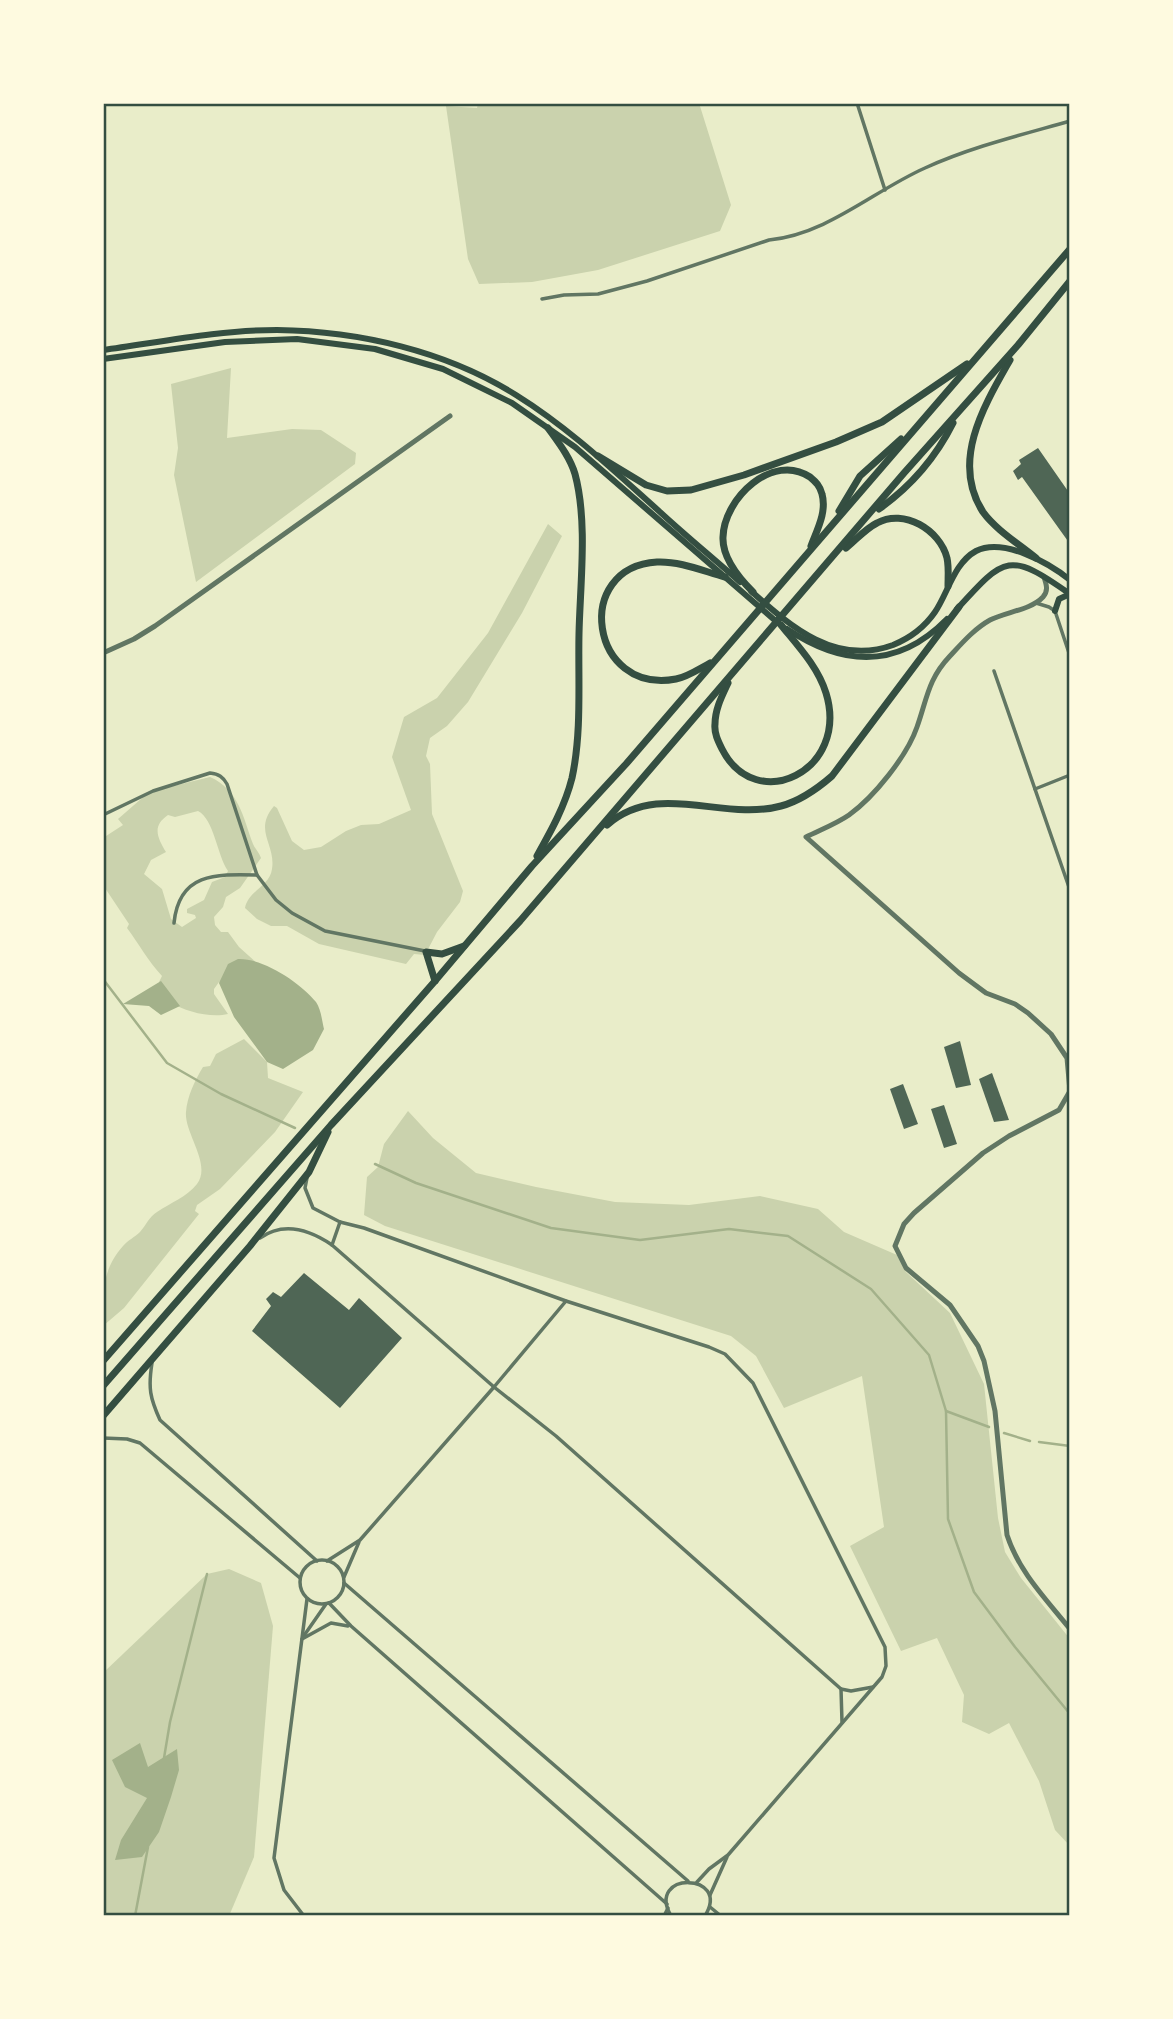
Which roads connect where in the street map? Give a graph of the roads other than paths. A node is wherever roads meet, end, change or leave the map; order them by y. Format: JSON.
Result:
{"nodes":[{"id":1,"x":857,"y":103,"type":"edge"},
{"id":2,"x":1070,"y":121,"type":"edge"},
{"id":3,"x":885,"y":190,"type":"junction"},
{"id":4,"x":1070,"y":249,"type":"edge"},
{"id":5,"x":1070,"y":281,"type":"edge"},
{"id":6,"x":542,"y":299,"type":"dead end"},
{"id":7,"x":1018,"y":345,"type":"junction"},
{"id":8,"x":103,"y":350,"type":"edge"},
{"id":9,"x":976,"y":358,"type":"junction"},
{"id":10,"x":103,"y":359,"type":"edge"},
{"id":11,"x":450,"y":416,"type":"dead end"},
{"id":12,"x":548,"y":428,"type":"junction"},
{"id":13,"x":598,"y":456,"type":"junction"},
{"id":14,"x":807,"y":553,"type":"junction"},
{"id":15,"x":1036,"y":558,"type":"junction"},
{"id":16,"x":825,"y":567,"type":"junction"},
{"id":17,"x":1044,"y":576,"type":"junction"},
{"id":18,"x":725,"y":577,"type":"junction"},
{"id":19,"x":1070,"y":580,"type":"edge"},
{"id":20,"x":948,"y":586,"type":"junction"},
{"id":21,"x":753,"y":592,"type":"junction"},
{"id":22,"x":1070,"y":594,"type":"edge"},
{"id":23,"x":1035,"y":603,"type":"junction"},
{"id":24,"x":959,"y":607,"type":"junction"},
{"id":25,"x":1055,"y":611,"type":"junction"},
{"id":26,"x":781,"y":625,"type":"junction"},
{"id":27,"x":103,"y":653,"type":"edge"},
{"id":28,"x":1070,"y":656,"type":"edge"},
{"id":29,"x":713,"y":662,"type":"junction"},
{"id":30,"x":994,"y":671,"type":"dead end"},
{"id":31,"x":733,"y":674,"type":"junction"},
{"id":32,"x":1070,"y":775,"type":"edge"},
{"id":33,"x":1035,"y":789,"type":"junction"},
{"id":34,"x":103,"y":816,"type":"edge"},
{"id":35,"x":588,"y":841,"type":"junction"},
{"id":36,"x":532,"y":866,"type":"junction"},
{"id":37,"x":257,"y":875,"type":"junction"},
{"id":38,"x":1070,"y":890,"type":"edge"},
{"id":39,"x":174,"y":923,"type":"dead end"},
{"id":40,"x":464,"y":946,"type":"junction"},
{"id":41,"x":426,"y":952,"type":"junction"},
{"id":42,"x":435,"y":981,"type":"junction"},
{"id":43,"x":331,"y":1125,"type":"junction"},
{"id":44,"x":309,"y":1172,"type":"junction"},
{"id":45,"x":340,"y":1222,"type":"junction"},
{"id":46,"x":332,"y":1245,"type":"junction"},
{"id":47,"x":250,"y":1246,"type":"junction"},
{"id":48,"x":566,"y":1301,"type":"junction"},
{"id":49,"x":152,"y":1360,"type":"junction"},
{"id":50,"x":103,"y":1361,"type":"edge"},
{"id":51,"x":103,"y":1386,"type":"edge"},
{"id":52,"x":494,"y":1387,"type":"junction"},
{"id":53,"x":103,"y":1416,"type":"edge"},
{"id":54,"x":103,"y":1438,"type":"edge"},
{"id":55,"x":360,"y":1540,"type":"junction"},
{"id":56,"x":317,"y":1561,"type":"junction"},
{"id":57,"x":327,"y":1561,"type":"junction"},
{"id":58,"x":300,"y":1578,"type":"junction"},
{"id":59,"x":344,"y":1581,"type":"junction"},
{"id":60,"x":307,"y":1599,"type":"junction"},
{"id":61,"x":327,"y":1603,"type":"junction"},
{"id":62,"x":351,"y":1626,"type":"junction"},
{"id":63,"x":1070,"y":1629,"type":"edge"},
{"id":64,"x":302,"y":1639,"type":"junction"},
{"id":65,"x":873,"y":1687,"type":"junction"},
{"id":66,"x":841,"y":1689,"type":"junction"},
{"id":67,"x":842,"y":1723,"type":"junction"},
{"id":68,"x":728,"y":1855,"type":"junction"},
{"id":69,"x":688,"y":1881,"type":"junction"},
{"id":70,"x":697,"y":1882,"type":"junction"},
{"id":71,"x":709,"y":1896,"type":"junction"},
{"id":72,"x":667,"y":1906,"type":"junction"},
{"id":73,"x":710,"y":1907,"type":"junction"},
{"id":74,"x":303,"y":1916,"type":"edge"},
{"id":75,"x":664,"y":1916,"type":"edge"},
{"id":76,"x":671,"y":1916,"type":"edge"},
{"id":77,"x":705,"y":1916,"type":"edge"},
{"id":78,"x":720,"y":1916,"type":"edge"}],
"edges":[{"from":1,"to":3,"type":"street"},
{"from":2,"to":3,"type":"street"},
{"from":3,"to":6,"type":"street"},
{"from":4,"to":9,"type":"highway"},
{"from":5,"to":7,"type":"highway"},
{"from":7,"to":15,"type":"highway"},
{"from":7,"to":16,"type":"highway"},
{"from":8,"to":13,"type":"main road"},
{"from":9,"to":13,"type":"highway"},
{"from":9,"to":14,"type":"highway"},
{"from":10,"to":12,"type":"main road"},
{"from":11,"to":27,"type":"street"},
{"from":12,"to":18,"type":"main road"},
{"from":12,"to":36,"type":"highway"},
{"from":13,"to":21,"type":"main road"},
{"from":14,"to":21,"type":"highway"},
{"from":14,"to":29,"type":"highway"},
{"from":15,"to":19,"type":"main road"},
{"from":15,"to":20,"type":"main road"},
{"from":16,"to":20,"type":"highway"},
{"from":16,"to":31,"type":"highway"},
{"from":17,"to":22,"type":"main road"},
{"from":17,"to":23,"type":"street"},
{"from":17,"to":24,"type":"main road"},
{"from":18,"to":26,"type":"main road"},
{"from":18,"to":29,"type":"highway"},
{"from":20,"to":21,"type":"main road"},
{"from":22,"to":25,"type":"main road"},
{"from":23,"to":25,"type":"street"},
{"from":23,"to":63,"type":"street"},
{"from":24,"to":26,"type":"main road"},
{"from":24,"to":35,"type":"highway"},
{"from":25,"to":28,"type":"street"},
{"from":26,"to":31,"type":"highway"},
{"from":29,"to":36,"type":"highway"},
{"from":30,"to":33,"type":"street"},
{"from":31,"to":35,"type":"highway"},
{"from":32,"to":33,"type":"street"},
{"from":33,"to":38,"type":"street"},
{"from":34,"to":37,"type":"street"},
{"from":35,"to":43,"type":"highway"},
{"from":36,"to":40,"type":"highway"},
{"from":37,"to":39,"type":"street"},
{"from":37,"to":41,"type":"street"},
{"from":40,"to":41,"type":"highway"},
{"from":40,"to":42,"type":"highway"},
{"from":41,"to":42,"type":"highway"},
{"from":42,"to":50,"type":"highway"},
{"from":43,"to":44,"type":"highway"},
{"from":43,"to":51,"type":"highway"},
{"from":44,"to":45,"type":"street"},
{"from":44,"to":47,"type":"highway"},
{"from":45,"to":46,"type":"street"},
{"from":45,"to":48,"type":"street"},
{"from":46,"to":47,"type":"street"},
{"from":46,"to":52,"type":"street"},
{"from":47,"to":49,"type":"highway"},
{"from":48,"to":52,"type":"street"},
{"from":48,"to":65,"type":"street"},
{"from":49,"to":53,"type":"highway"},
{"from":49,"to":56,"type":"street"},
{"from":52,"to":55,"type":"street"},
{"from":52,"to":66,"type":"street"},
{"from":54,"to":58,"type":"street"},
{"from":55,"to":57,"type":"street"},
{"from":55,"to":59,"type":"street"},
{"from":56,"to":57,"type":"street"},
{"from":56,"to":58,"type":"street"},
{"from":57,"to":59,"type":"street"},
{"from":58,"to":60,"type":"street"},
{"from":59,"to":61,"type":"street"},
{"from":59,"to":69,"type":"street"},
{"from":60,"to":61,"type":"street"},
{"from":60,"to":64,"type":"street"},
{"from":61,"to":62,"type":"street"},
{"from":61,"to":64,"type":"street"},
{"from":62,"to":64,"type":"street"},
{"from":62,"to":72,"type":"street"},
{"from":64,"to":74,"type":"street"},
{"from":65,"to":66,"type":"street"},
{"from":65,"to":67,"type":"street"},
{"from":66,"to":67,"type":"street"},
{"from":67,"to":68,"type":"street"},
{"from":68,"to":70,"type":"street"},
{"from":68,"to":71,"type":"street"},
{"from":69,"to":70,"type":"street"},
{"from":69,"to":72,"type":"street"},
{"from":70,"to":71,"type":"street"},
{"from":71,"to":73,"type":"street"},
{"from":72,"to":75,"type":"street"},
{"from":72,"to":76,"type":"street"},
{"from":73,"to":77,"type":"street"},
{"from":73,"to":78,"type":"street"}]}
